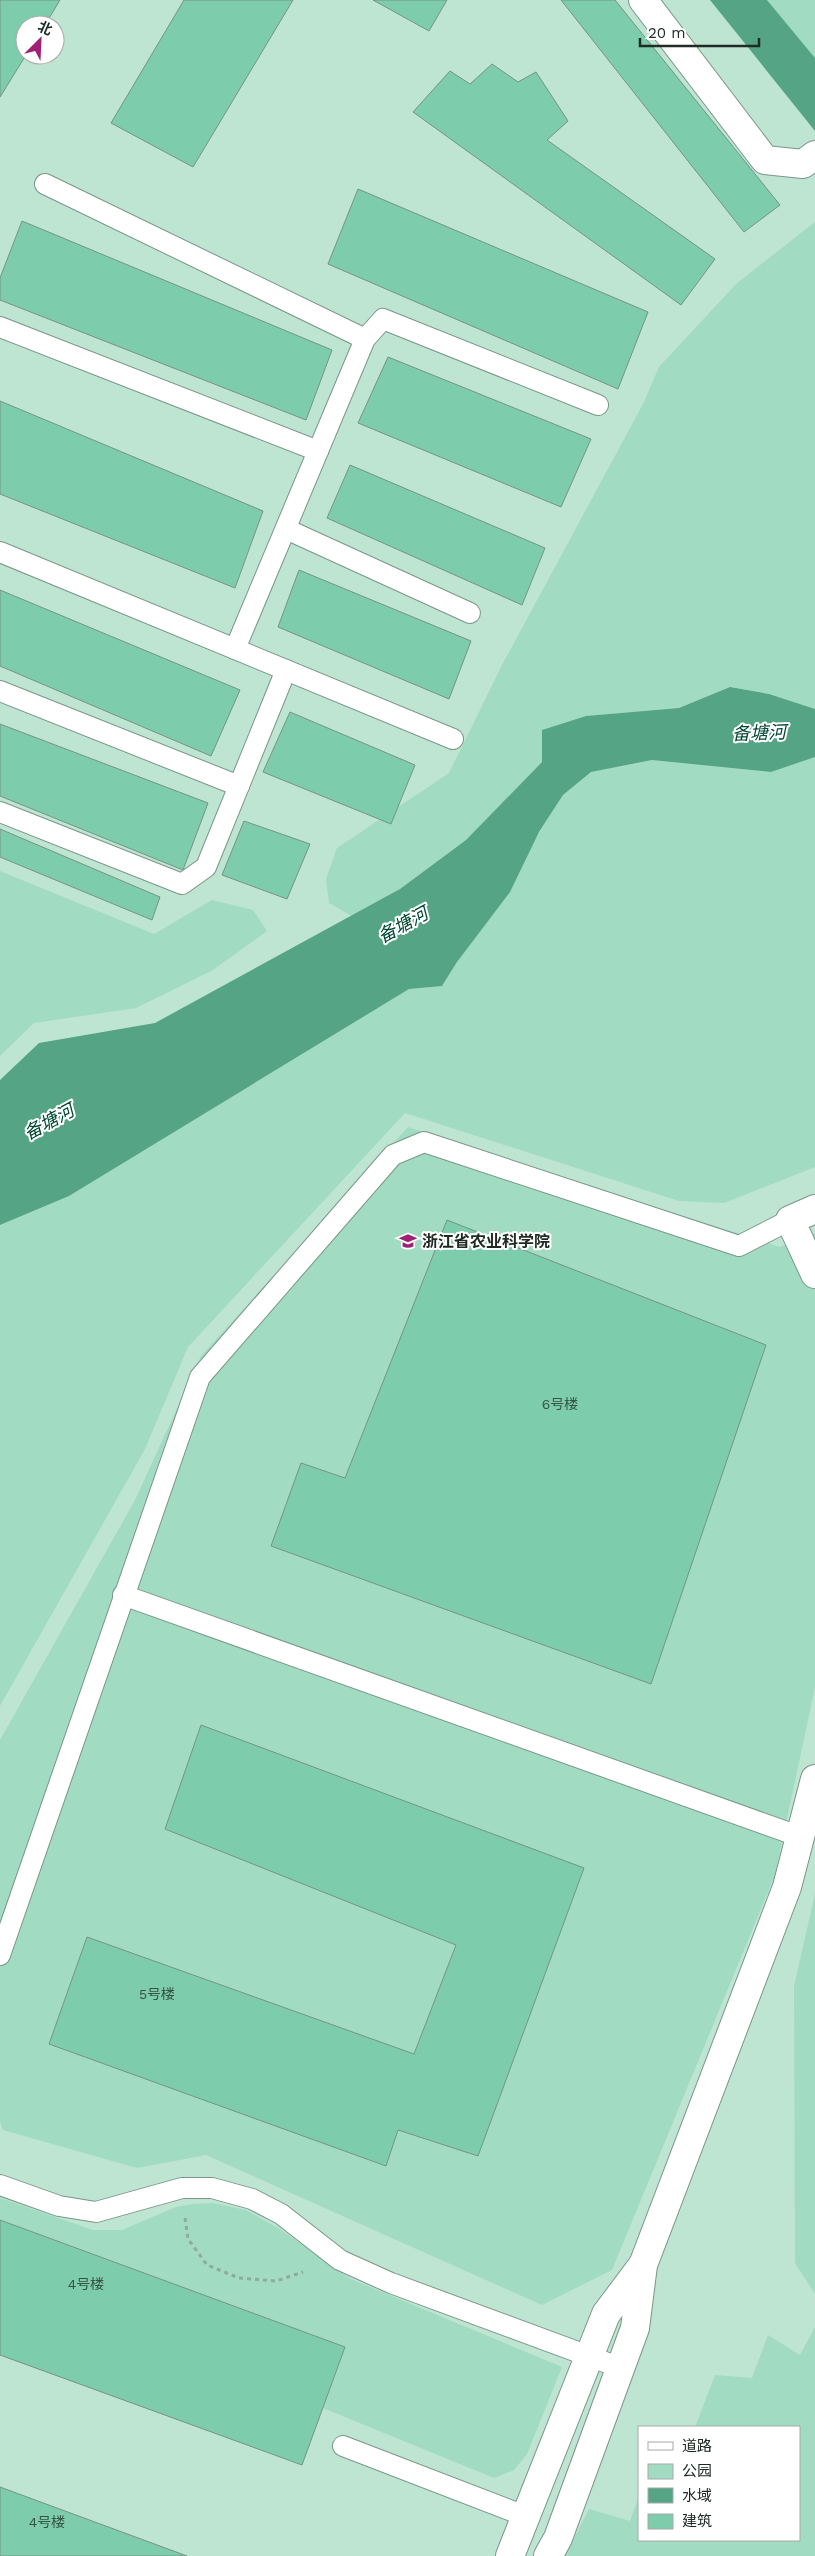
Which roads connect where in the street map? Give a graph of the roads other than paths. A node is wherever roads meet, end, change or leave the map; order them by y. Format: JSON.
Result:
{"nodes":[{"id":1,"x":643,"y":0,"type":"edge"},
{"id":2,"x":809,"y":159,"type":"edge"},
{"id":3,"x":45,"y":184,"type":"dead end"},
{"id":4,"x":0,"y":327,"type":"edge"},
{"id":5,"x":364,"y":339,"type":"junction"},
{"id":6,"x":598,"y":405,"type":"dead end"},
{"id":7,"x":318,"y":451,"type":"junction"},
{"id":8,"x":286,"y":529,"type":"junction"},
{"id":9,"x":0,"y":552,"type":"edge"},
{"id":10,"x":470,"y":613,"type":"dead end"},
{"id":11,"x":235,"y":649,"type":"junction"},
{"id":12,"x":286,"y":670,"type":"junction"},
{"id":13,"x":0,"y":691,"type":"edge"},
{"id":14,"x":453,"y":739,"type":"dead end"},
{"id":15,"x":239,"y":786,"type":"junction"},
{"id":16,"x":0,"y":812,"type":"edge"},
{"id":17,"x":815,"y":1209,"type":"edge"},
{"id":18,"x":790,"y":1220,"type":"junction"},
{"id":19,"x":815,"y":1274,"type":"edge"},
{"id":20,"x":123,"y":1595,"type":"junction"},
{"id":21,"x":815,"y":1779,"type":"edge"},
{"id":22,"x":801,"y":1837,"type":"junction"},
{"id":23,"x":0,"y":1954,"type":"edge"},
{"id":24,"x":0,"y":2185,"type":"edge"},
{"id":25,"x":643,"y":2265,"type":"junction"},
{"id":26,"x":588,"y":2356,"type":"junction"},
{"id":27,"x":620,"y":2368,"type":"junction"},
{"id":28,"x":343,"y":2446,"type":"dead end"},
{"id":29,"x":525,"y":2516,"type":"junction"},
{"id":30,"x":510,"y":2556,"type":"edge"},
{"id":31,"x":548,"y":2556,"type":"edge"}],
"edges":[{"from":1,"to":2,"type":"street"},
{"from":3,"to":5,"type":"lane"},
{"from":4,"to":7,"type":"lane"},
{"from":5,"to":6,"type":"lane"},
{"from":5,"to":7,"type":"lane"},
{"from":7,"to":8,"type":"lane"},
{"from":8,"to":10,"type":"lane"},
{"from":8,"to":11,"type":"lane"},
{"from":9,"to":11,"type":"lane"},
{"from":11,"to":12,"type":"lane"},
{"from":12,"to":14,"type":"lane"},
{"from":12,"to":15,"type":"lane"},
{"from":13,"to":15,"type":"lane"},
{"from":15,"to":16,"type":"lane"},
{"from":17,"to":18,"type":"street"},
{"from":18,"to":19,"type":"street"},
{"from":18,"to":20,"type":"lane"},
{"from":20,"to":22,"type":"lane"},
{"from":20,"to":23,"type":"lane"},
{"from":21,"to":22,"type":"street"},
{"from":22,"to":25,"type":"street"},
{"from":24,"to":26,"type":"lane"},
{"from":25,"to":26,"type":"street"},
{"from":25,"to":27,"type":"street"},
{"from":26,"to":27,"type":"lane"},
{"from":26,"to":29,"type":"street"},
{"from":27,"to":31,"type":"street"},
{"from":28,"to":29,"type":"lane"},
{"from":29,"to":30,"type":"street"}]}
